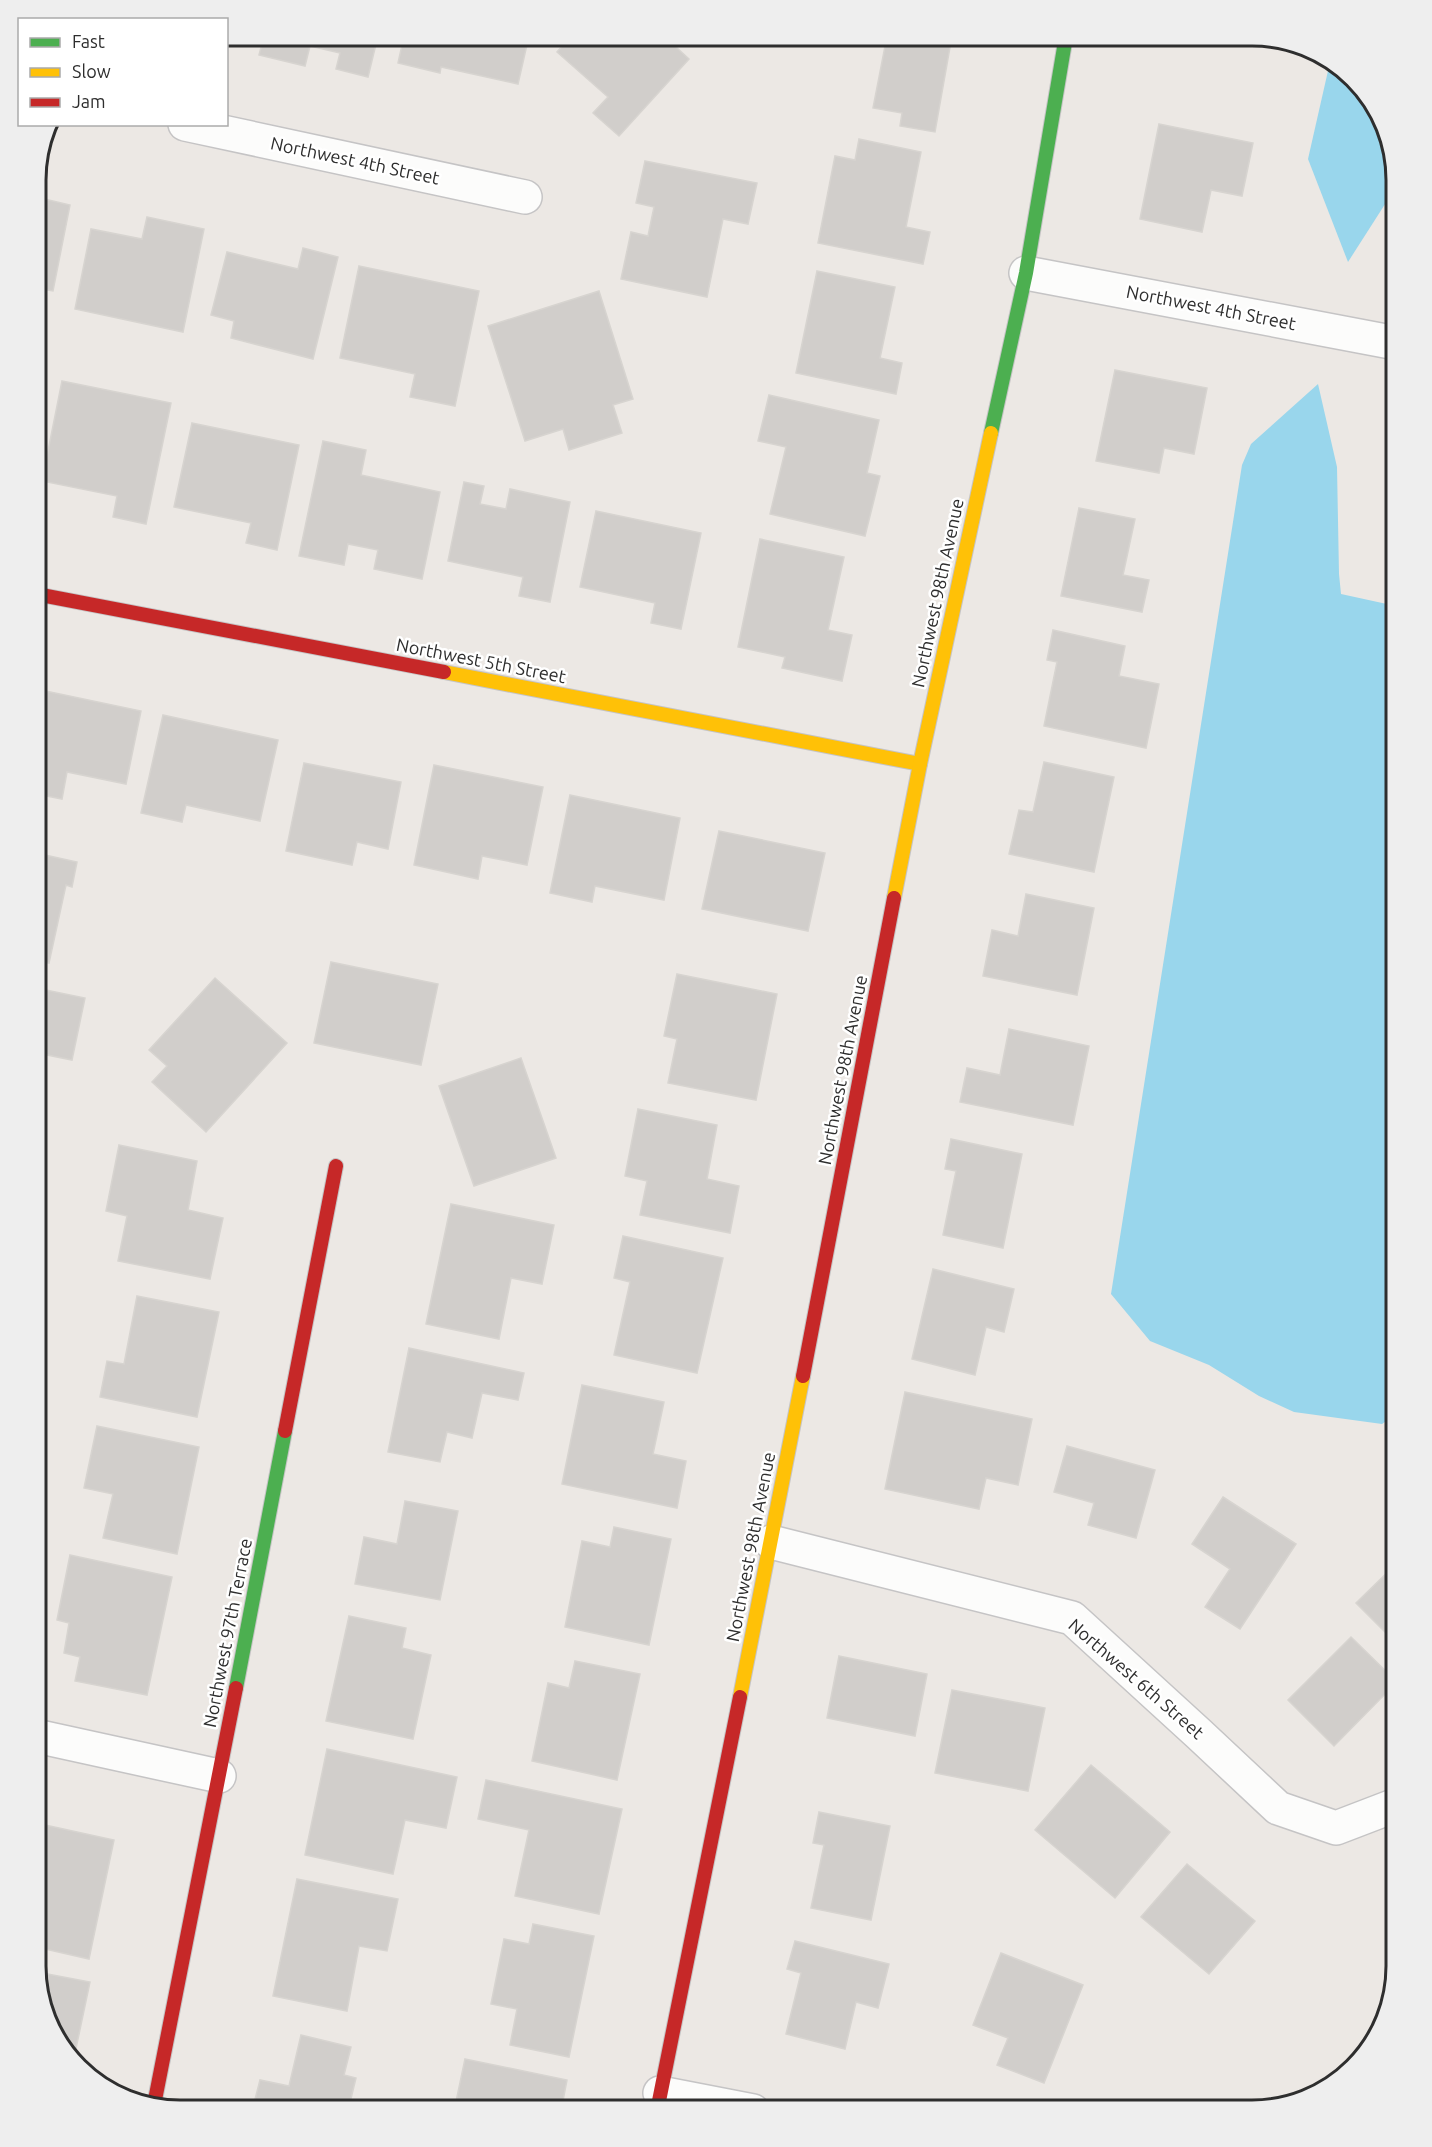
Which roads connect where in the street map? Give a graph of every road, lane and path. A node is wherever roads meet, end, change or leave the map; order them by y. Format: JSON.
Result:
{"nodes":[{"id":1,"x":1064,"y":47,"type":"edge"},
{"id":2,"x":194,"y":126,"type":"edge"},
{"id":3,"x":525,"y":197,"type":"dead end"},
{"id":4,"x":1026,"y":273,"type":"junction"},
{"id":5,"x":1386,"y":341,"type":"edge"},
{"id":6,"x":47,"y":596,"type":"edge"},
{"id":7,"x":920,"y":764,"type":"junction"},
{"id":8,"x":336,"y":1166,"type":"dead end"},
{"id":9,"x":771,"y":1542,"type":"junction"},
{"id":10,"x":46,"y":1738,"type":"edge"},
{"id":11,"x":219,"y":1776,"type":"junction"},
{"id":12,"x":1386,"y":1809,"type":"edge"},
{"id":13,"x":155,"y":2098,"type":"edge"},
{"id":14,"x":658,"y":2100,"type":"edge"}],
"edges":[{"from":1,"to":4,"type":"street","name":"Northwest 98th Avenue"},
{"from":2,"to":3,"type":"street","name":"Northwest 4th Street"},
{"from":4,"to":5,"type":"street","name":"Northwest 4th Street"},
{"from":4,"to":7,"type":"street","name":"Northwest 98th Avenue"},
{"from":6,"to":7,"type":"street","name":"Northwest 5th Street"},
{"from":7,"to":9,"type":"street","name":"Northwest 98th Avenue"},
{"from":8,"to":11,"type":"street","name":"Northwest 97th Terrace"},
{"from":9,"to":12,"type":"street","name":"Northwest 6th Street"},
{"from":9,"to":14,"type":"street","name":"Northwest 98th Avenue"},
{"from":10,"to":11,"type":"street"},
{"from":11,"to":13,"type":"street","name":"Northwest 97th Terrace"}]}
